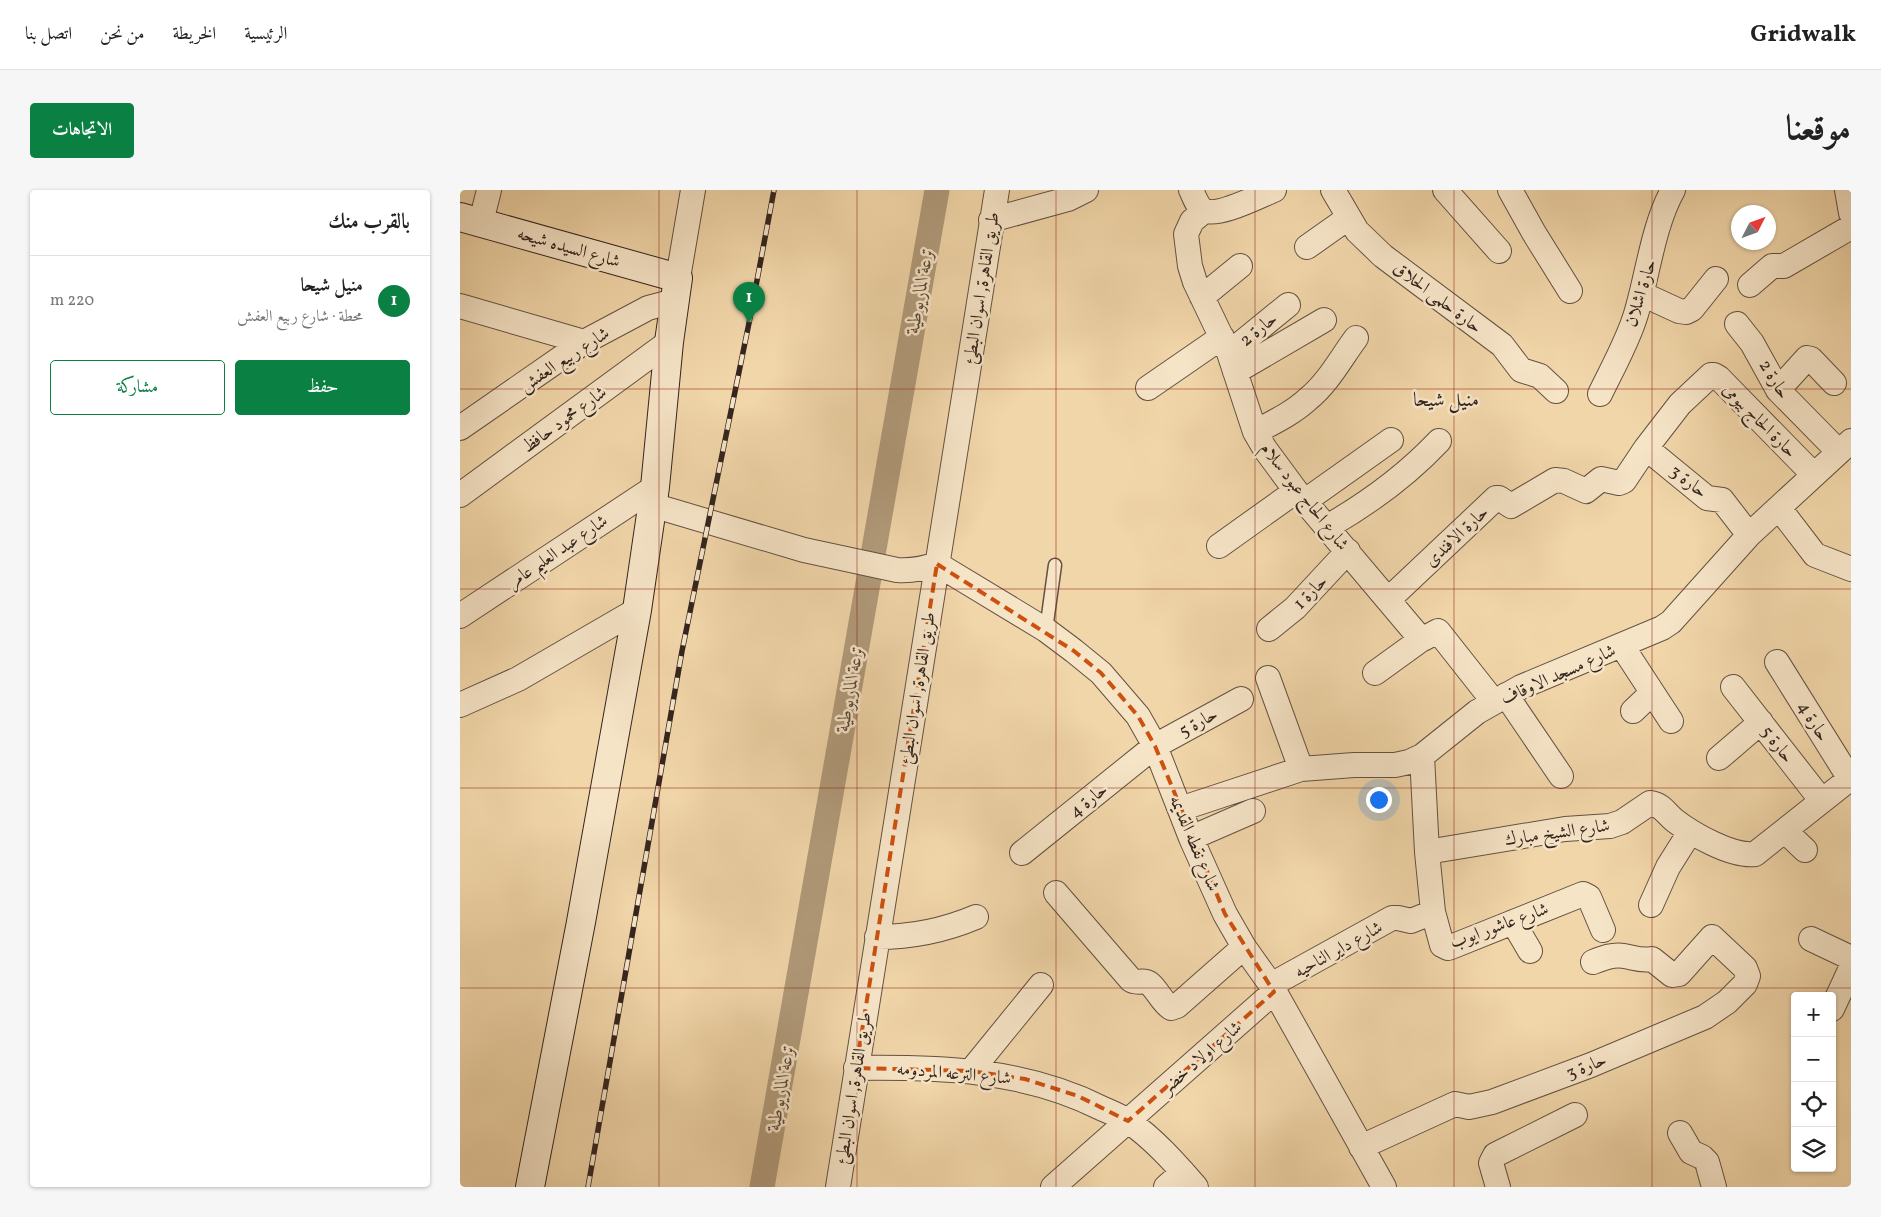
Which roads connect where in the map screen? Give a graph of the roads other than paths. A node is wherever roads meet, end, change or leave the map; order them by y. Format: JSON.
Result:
{"nodes":[{"id":1,"x":489,"y":190,"type":"edge"},
{"id":2,"x":693,"y":190,"type":"edge"},
{"id":3,"x":997,"y":190,"type":"edge"},
{"id":4,"x":1086,"y":190,"type":"edge"},
{"id":5,"x":1191,"y":190,"type":"edge"},
{"id":6,"x":1274,"y":190,"type":"edge"},
{"id":7,"x":1333,"y":190,"type":"edge"},
{"id":8,"x":1445,"y":190,"type":"edge"},
{"id":9,"x":1510,"y":190,"type":"edge"},
{"id":10,"x":1673,"y":190,"type":"edge"},
{"id":11,"x":1847,"y":190,"type":"edge"},
{"id":12,"x":1204,"y":211,"type":"junction"},
{"id":13,"x":1851,"y":214,"type":"edge"},
{"id":14,"x":1348,"y":218,"type":"junction"},
{"id":15,"x":470,"y":220,"type":"edge"},
{"id":16,"x":992,"y":220,"type":"junction"},
{"id":17,"x":1851,"y":227,"type":"edge"},
{"id":18,"x":1307,"y":247,"type":"dead end"},
{"id":19,"x":1499,"y":251,"type":"dead end"},
{"id":20,"x":1240,"y":266,"type":"dead end"},
{"id":21,"x":1716,"y":279,"type":"dead end"},
{"id":22,"x":1750,"y":285,"type":"dead end"},
{"id":23,"x":676,"y":290,"type":"junction"},
{"id":24,"x":1570,"y":291,"type":"dead end"},
{"id":25,"x":1642,"y":294,"type":"junction"},
{"id":26,"x":1202,"y":297,"type":"junction"},
{"id":27,"x":1288,"y":305,"type":"dead end"},
{"id":28,"x":460,"y":306,"type":"edge"},
{"id":29,"x":1324,"y":320,"type":"dead end"},
{"id":30,"x":1737,"y":324,"type":"dead end"},
{"id":31,"x":1356,"y":338,"type":"dead end"},
{"id":32,"x":584,"y":342,"type":"junction"},
{"id":33,"x":669,"y":342,"type":"junction"},
{"id":34,"x":1229,"y":354,"type":"junction"},
{"id":35,"x":1834,"y":383,"type":"dead end"},
{"id":36,"x":1148,"y":388,"type":"dead end"},
{"id":37,"x":1778,"y":390,"type":"junction"},
{"id":38,"x":1556,"y":391,"type":"dead end"},
{"id":39,"x":1600,"y":394,"type":"dead end"},
{"id":40,"x":460,"y":428,"type":"edge"},
{"id":41,"x":1256,"y":432,"type":"junction"},
{"id":42,"x":1391,"y":440,"type":"dead end"},
{"id":43,"x":1439,"y":442,"type":"dead end"},
{"id":44,"x":1845,"y":446,"type":"edge"},
{"id":45,"x":1646,"y":448,"type":"junction"},
{"id":46,"x":1814,"y":474,"type":"junction"},
{"id":47,"x":460,"y":495,"type":"edge"},
{"id":48,"x":653,"y":496,"type":"junction"},
{"id":49,"x":1300,"y":496,"type":"junction"},
{"id":50,"x":1779,"y":508,"type":"junction"},
{"id":51,"x":1327,"y":527,"type":"junction"},
{"id":52,"x":1749,"y":535,"type":"junction"},
{"id":53,"x":1219,"y":546,"type":"dead end"},
{"id":54,"x":1348,"y":551,"type":"junction"},
{"id":55,"x":937,"y":564,"type":"junction"},
{"id":56,"x":1055,"y":565,"type":"dead end"},
{"id":57,"x":1851,"y":569,"type":"edge"},
{"id":58,"x":1389,"y":599,"type":"junction"},
{"id":59,"x":637,"y":610,"type":"junction"},
{"id":60,"x":460,"y":616,"type":"edge"},
{"id":61,"x":1269,"y":629,"type":"dead end"},
{"id":62,"x":1046,"y":630,"type":"junction"},
{"id":63,"x":1422,"y":639,"type":"junction"},
{"id":64,"x":1622,"y":646,"type":"junction"},
{"id":65,"x":1777,"y":662,"type":"dead end"},
{"id":66,"x":1375,"y":673,"type":"dead end"},
{"id":67,"x":1268,"y":678,"type":"dead end"},
{"id":68,"x":1733,"y":687,"type":"dead end"},
{"id":69,"x":1652,"y":692,"type":"junction"},
{"id":70,"x":1241,"y":699,"type":"dead end"},
{"id":71,"x":1500,"y":699,"type":"junction"},
{"id":72,"x":460,"y":705,"type":"edge"},
{"id":73,"x":1633,"y":711,"type":"dead end"},
{"id":74,"x":1671,"y":722,"type":"dead end"},
{"id":75,"x":1761,"y":722,"type":"junction"},
{"id":76,"x":1155,"y":746,"type":"junction"},
{"id":77,"x":1422,"y":756,"type":"junction"},
{"id":78,"x":1719,"y":758,"type":"dead end"},
{"id":79,"x":1301,"y":769,"type":"junction"},
{"id":80,"x":1561,"y":776,"type":"dead end"},
{"id":81,"x":1851,"y":779,"type":"edge"},
{"id":82,"x":1822,"y":801,"type":"junction"},
{"id":83,"x":1180,"y":810,"type":"junction"},
{"id":84,"x":1253,"y":811,"type":"dead end"},
{"id":85,"x":1785,"y":831,"type":"junction"},
{"id":86,"x":1690,"y":832,"type":"junction"},
{"id":87,"x":1191,"y":838,"type":"junction"},
{"id":88,"x":1805,"y":850,"type":"dead end"},
{"id":89,"x":1427,"y":852,"type":"junction"},
{"id":90,"x":1022,"y":853,"type":"dead end"},
{"id":91,"x":1056,"y":892,"type":"dead end"},
{"id":92,"x":1651,"y":905,"type":"dead end"},
{"id":93,"x":1433,"y":912,"type":"junction"},
{"id":94,"x":976,"y":917,"type":"dead end"},
{"id":95,"x":1513,"y":922,"type":"junction"},
{"id":96,"x":1603,"y":930,"type":"dead end"},
{"id":97,"x":877,"y":937,"type":"junction"},
{"id":98,"x":1812,"y":939,"type":"dead end"},
{"id":99,"x":1244,"y":947,"type":"junction"},
{"id":100,"x":1530,"y":951,"type":"dead end"},
{"id":101,"x":1851,"y":958,"type":"edge"},
{"id":102,"x":1593,"y":962,"type":"dead end"},
{"id":103,"x":1851,"y":968,"type":"edge"},
{"id":104,"x":1041,"y":986,"type":"dead end"},
{"id":105,"x":1273,"y":989,"type":"junction"},
{"id":106,"x":1836,"y":1000,"type":"edge"},
{"id":107,"x":856,"y":1068,"type":"junction"},
{"id":108,"x":971,"y":1071,"type":"junction"},
{"id":109,"x":1575,"y":1116,"type":"dead end"},
{"id":110,"x":1128,"y":1121,"type":"junction"},
{"id":111,"x":1680,"y":1133,"type":"dead end"},
{"id":112,"x":1361,"y":1147,"type":"junction"},
{"id":113,"x":1182,"y":1182,"type":"edge"},
{"id":114,"x":530,"y":1187,"type":"edge"},
{"id":115,"x":838,"y":1187,"type":"edge"},
{"id":116,"x":1053,"y":1187,"type":"edge"},
{"id":117,"x":1384,"y":1187,"type":"edge"},
{"id":118,"x":1498,"y":1187,"type":"edge"},
{"id":119,"x":1714,"y":1187,"type":"edge"}],
"edges":[{"from":1,"to":15,"type":"street"},
{"from":2,"to":23,"type":"street"},
{"from":3,"to":16,"type":"street","name":"طريق القاهرة, اسوان البطئ"},
{"from":4,"to":16,"type":"street"},
{"from":5,"to":12,"type":"street"},
{"from":6,"to":12,"type":"street"},
{"from":7,"to":14,"type":"street","name":"حارة حلمى الحلاق"},
{"from":8,"to":19,"type":"street"},
{"from":9,"to":24,"type":"street"},
{"from":10,"to":25,"type":"street","name":"حارة اشلان"},
{"from":11,"to":13,"type":"street"},
{"from":12,"to":26,"type":"street","name":"شارع الحاج عبود سلام"},
{"from":14,"to":18,"type":"street"},
{"from":14,"to":38,"type":"street","name":"حارة حلمى الحلاق"},
{"from":15,"to":23,"type":"street","name":"شارع السيده شيحه"},
{"from":16,"to":55,"type":"street","name":"طريق القاهرة, اسوان البطئ"},
{"from":17,"to":22,"type":"street"},
{"from":20,"to":26,"type":"street"},
{"from":21,"to":25,"type":"street"},
{"from":23,"to":32,"type":"street","name":"شارع ربيع العفش"},
{"from":23,"to":33,"type":"street"},
{"from":25,"to":39,"type":"street","name":"حارة اشلان"},
{"from":26,"to":34,"type":"street","name":"شارع الحاج عبود سلام"},
{"from":27,"to":34,"type":"street","name":"حارة 2"},
{"from":28,"to":32,"type":"street"},
{"from":29,"to":34,"type":"street"},
{"from":30,"to":37,"type":"street","name":"حارة 2"},
{"from":31,"to":41,"type":"street"},
{"from":32,"to":40,"type":"street","name":"شارع ربيع العفش"},
{"from":33,"to":47,"type":"street","name":"شارع محمود حافظ"},
{"from":33,"to":48,"type":"street"},
{"from":34,"to":36,"type":"street"},
{"from":34,"to":41,"type":"street","name":"شارع الحاج عبود سلام"},
{"from":35,"to":37,"type":"street"},
{"from":37,"to":44,"type":"street","name":"حارة 2"},
{"from":41,"to":49,"type":"street","name":"شارع الحاج عبود سلام"},
{"from":42,"to":49,"type":"street"},
{"from":43,"to":51,"type":"street"},
{"from":44,"to":46,"type":"street","name":"شارع مسجد الاوقاف"},
{"from":45,"to":46,"type":"street","name":"حارة الحاج بيومى"},
{"from":45,"to":52,"type":"street","name":"حارة 3"},
{"from":45,"to":58,"type":"street","name":"حارة الافندى"},
{"from":46,"to":50,"type":"street","name":"شارع مسجد الاوقاف"},
{"from":48,"to":55,"type":"street"},
{"from":48,"to":59,"type":"street"},
{"from":48,"to":60,"type":"street","name":"شارع عبد العليم عامر"},
{"from":49,"to":51,"type":"street","name":"شارع الحاج عبود سلام"},
{"from":49,"to":53,"type":"street"},
{"from":50,"to":52,"type":"street","name":"شارع مسجد الاوقاف"},
{"from":50,"to":57,"type":"street"},
{"from":51,"to":54,"type":"street","name":"شارع الحاج عبود سلام"},
{"from":52,"to":64,"type":"street","name":"شارع مسجد الاوقاف"},
{"from":54,"to":58,"type":"street","name":"شارع الحاج عبود سلام"},
{"from":54,"to":61,"type":"street","name":"حارة 1"},
{"from":55,"to":62,"type":"street","name":"شارع نقطه القديمه"},
{"from":55,"to":97,"type":"street","name":"طريق القاهرة, اسوان البطئ"},
{"from":56,"to":62,"type":"lane"},
{"from":58,"to":63,"type":"street","name":"شارع الحاج عبود سلام"},
{"from":59,"to":72,"type":"street"},
{"from":59,"to":114,"type":"street"},
{"from":62,"to":76,"type":"street","name":"شارع نقطه القديمه"},
{"from":63,"to":66,"type":"street"},
{"from":63,"to":71,"type":"street"},
{"from":64,"to":69,"type":"street"},
{"from":64,"to":71,"type":"street","name":"شارع مسجد الاوقاف"},
{"from":65,"to":81,"type":"street","name":"حارة 4"},
{"from":67,"to":79,"type":"street"},
{"from":68,"to":75,"type":"street","name":"حارة 5"},
{"from":69,"to":73,"type":"street"},
{"from":69,"to":74,"type":"street"},
{"from":70,"to":76,"type":"street","name":"حارة 5"},
{"from":71,"to":77,"type":"street","name":"شارع مسجد الاوقاف"},
{"from":71,"to":80,"type":"street"},
{"from":75,"to":78,"type":"street"},
{"from":75,"to":82,"type":"street","name":"حارة 5"},
{"from":76,"to":83,"type":"street","name":"شارع نقطه القديمه"},
{"from":76,"to":90,"type":"street","name":"حارة 4"},
{"from":77,"to":79,"type":"street","name":"شارع مسجد الاوقاف"},
{"from":77,"to":89,"type":"street","name":"شارع عاشور ايوب"},
{"from":79,"to":83,"type":"street","name":"شارع مسجد الاوقاف"},
{"from":81,"to":82,"type":"street","name":"شارع الشيخ مبارك"},
{"from":82,"to":85,"type":"street","name":"شارع الشيخ مبارك"},
{"from":83,"to":87,"type":"street","name":"شارع نقطه القديمه"},
{"from":84,"to":87,"type":"street"},
{"from":85,"to":86,"type":"street","name":"شارع الشيخ مبارك"},
{"from":85,"to":88,"type":"street"},
{"from":86,"to":89,"type":"street","name":"شارع الشيخ مبارك"},
{"from":86,"to":92,"type":"street"},
{"from":87,"to":99,"type":"street","name":"شارع نقطه القديمه"},
{"from":89,"to":93,"type":"street","name":"شارع عاشور ايوب"},
{"from":91,"to":99,"type":"street"},
{"from":93,"to":95,"type":"street","name":"شارع عاشور ايوب"},
{"from":93,"to":105,"type":"street","name":"شارع داير الناحيه"},
{"from":94,"to":97,"type":"street"},
{"from":95,"to":96,"type":"street","name":"شارع عاشور ايوب"},
{"from":95,"to":100,"type":"street"},
{"from":97,"to":107,"type":"street","name":"طريق القاهرة, اسوان البطئ"},
{"from":98,"to":101,"type":"street"},
{"from":99,"to":105,"type":"street","name":"شارع نقطه القديمه"},
{"from":102,"to":112,"type":"street","name":"حارة 3"},
{"from":103,"to":106,"type":"street"},
{"from":104,"to":108,"type":"street"},
{"from":105,"to":110,"type":"street","name":"شارع اولاد خضر"},
{"from":105,"to":112,"type":"street","name":"شارع نقطه القديمه"},
{"from":107,"to":108,"type":"street","name":"شارع الترعه المردومه"},
{"from":107,"to":115,"type":"street","name":"طريق القاهرة, اسوان البطئ"},
{"from":108,"to":110,"type":"street","name":"شارع الترعه المردومه"},
{"from":109,"to":118,"type":"street"},
{"from":110,"to":113,"type":"street","name":"شارع الترعه المردومه"},
{"from":110,"to":116,"type":"street","name":"شارع اولاد خضر"},
{"from":111,"to":119,"type":"street"},
{"from":112,"to":117,"type":"street","name":"شارع نقطه القديمه"}]}
